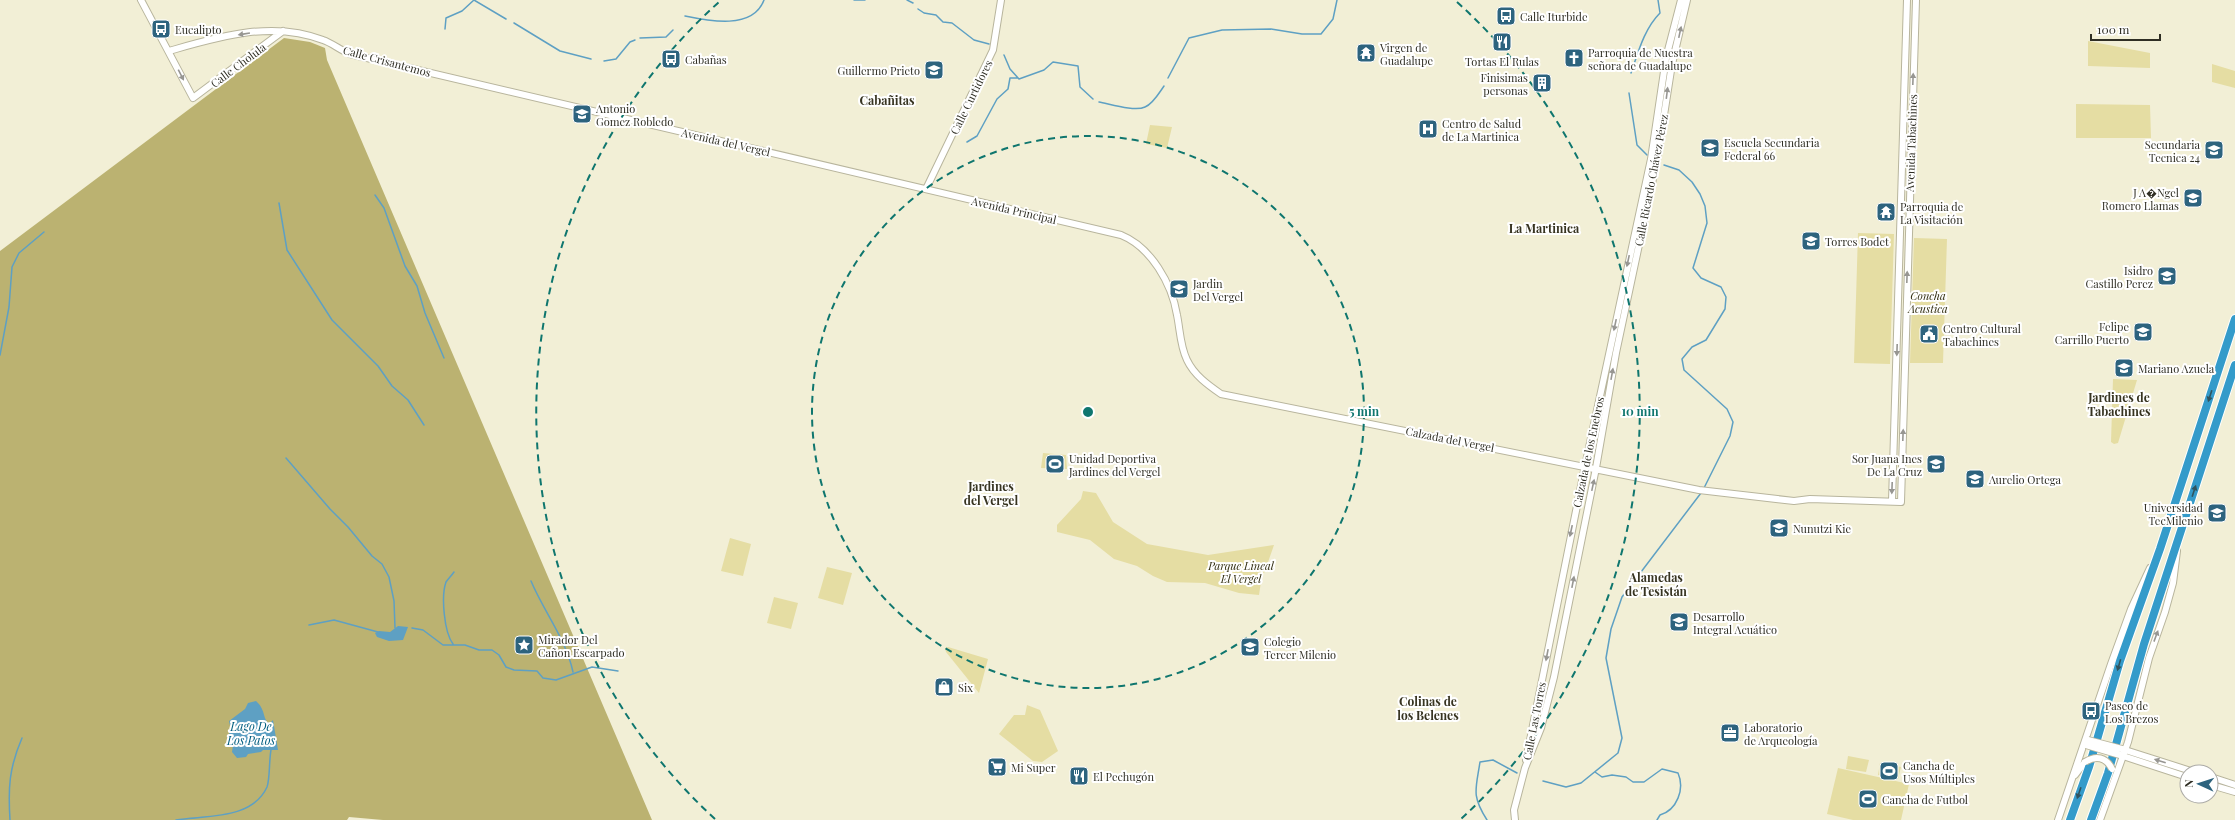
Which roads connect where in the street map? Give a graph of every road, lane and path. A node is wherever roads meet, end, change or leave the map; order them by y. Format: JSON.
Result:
{"nodes":[{"id":1,"x":141,"y":0,"type":"edge"},
{"id":2,"x":1001,"y":0,"type":"edge"},
{"id":3,"x":1680,"y":0,"type":"edge"},
{"id":4,"x":1687,"y":0,"type":"edge"},
{"id":5,"x":1907,"y":0,"type":"edge"},
{"id":6,"x":1916,"y":0,"type":"edge"},
{"id":7,"x":283,"y":31,"type":"junction"},
{"id":8,"x":169,"y":51,"type":"junction"},
{"id":9,"x":466,"y":81,"type":"joint"},
{"id":10,"x":1654,"y":160,"type":"junction"},
{"id":11,"x":892,"y":181,"type":"joint"},
{"id":12,"x":926,"y":189,"type":"junction"},
{"id":13,"x":1623,"y":287,"type":"joint"},
{"id":14,"x":1628,"y":296,"type":"joint"},
{"id":15,"x":2235,"y":319,"type":"edge"},
{"id":16,"x":2235,"y":365,"type":"edge"},
{"id":17,"x":1221,"y":394,"type":"joint"},
{"id":18,"x":1585,"y":466,"type":"junction"},
{"id":19,"x":1596,"y":468,"type":"junction"},
{"id":20,"x":1892,"y":501,"type":"junction"},
{"id":21,"x":1901,"y":502,"type":"joint"},
{"id":22,"x":2178,"y":541,"type":"junction"},
{"id":23,"x":2160,"y":549,"type":"junction"},
{"id":24,"x":1554,"y":617,"type":"joint"},
{"id":25,"x":1566,"y":620,"type":"joint"},
{"id":26,"x":2086,"y":742,"type":"junction"},
{"id":27,"x":2123,"y":753,"type":"junction"},
{"id":28,"x":1525,"y":768,"type":"junction"},
{"id":29,"x":2179,"y":768,"type":"edge"},
{"id":30,"x":2179,"y":774,"type":"edge"},
{"id":31,"x":2071,"y":779,"type":"junction"},
{"id":32,"x":2219,"y":780,"type":"edge"},
{"id":33,"x":2235,"y":785,"type":"edge"},
{"id":34,"x":2219,"y":787,"type":"edge"},
{"id":35,"x":2111,"y":790,"type":"junction"},
{"id":36,"x":2235,"y":792,"type":"edge"},
{"id":37,"x":1514,"y":819,"type":"edge"},
{"id":38,"x":2058,"y":820,"type":"edge"},
{"id":39,"x":2070,"y":820,"type":"edge"},
{"id":40,"x":2091,"y":820,"type":"edge"},
{"id":41,"x":2100,"y":820,"type":"edge"}],
"edges":[{"from":1,"to":8,"type":"street"},
{"from":2,"to":12,"type":"street","name":"Calle Curtidores"},
{"from":3,"to":10,"type":"street","name":"Calle Ricardo Chávez Pérez"},
{"from":10,"to":4,"type":"street","name":"Calle Ricardo Chávez Pérez","one_way":true},
{"from":5,"to":20,"type":"street","name":"Avenida Tabachines","one_way":true},
{"from":21,"to":6,"type":"street","name":"Avenida Tabachines","one_way":true},
{"from":7,"to":8,"type":"street","name":"Calle Crisantemos","one_way":true},
{"from":8,"to":7,"type":"street","name":"Calle Cholula","one_way":true},
{"from":7,"to":9,"type":"street","name":"Calle Crisantemos"},
{"from":9,"to":11,"type":"street","name":"Avenida del Vergel"},
{"from":10,"to":13,"type":"street","name":"Calle Ricardo Chávez Pérez","one_way":true},
{"from":10,"to":14,"type":"street","name":"Calle Ricardo Chávez Pérez"},
{"from":11,"to":12,"type":"street","name":"Avenida Principal"},
{"from":12,"to":17,"type":"street","name":"Avenida Principal"},
{"from":13,"to":18,"type":"street","name":"Calzada de los Enebros","one_way":true},
{"from":19,"to":14,"type":"street","name":"Calzada de los Enebros","one_way":true},
{"from":15,"to":23,"type":"highway","one_way":true},
{"from":22,"to":16,"type":"highway","one_way":true},
{"from":17,"to":18,"type":"street","name":"Calzada del Vergel"},
{"from":18,"to":19,"type":"street","name":"Calzada del Vergel"},
{"from":18,"to":24,"type":"street","name":"Calzada de los Enebros","one_way":true},
{"from":19,"to":20,"type":"street","name":"Calzada del Vergel"},
{"from":25,"to":19,"type":"street","name":"Calzada de los Enebros","one_way":true},
{"from":20,"to":21,"type":"street","name":"Calzada del Vergel"},
{"from":27,"to":22,"type":"street","one_way":true},
{"from":22,"to":40,"type":"highway"},
{"from":23,"to":26,"type":"street"},
{"from":23,"to":39,"type":"highway","one_way":true},
{"from":24,"to":28,"type":"street","name":"Calle Las Torres","one_way":true},
{"from":25,"to":28,"type":"street","name":"Calle Las Torres"},
{"from":26,"to":27,"type":"street","bridge":true},
{"from":26,"to":31,"type":"street"},
{"from":29,"to":27,"type":"street","one_way":true},
{"from":27,"to":30,"type":"street"},
{"from":27,"to":35,"type":"street"},
{"from":28,"to":37,"type":"street"},
{"from":31,"to":35,"type":"street","bridge":true},
{"from":31,"to":38,"type":"street"},
{"from":32,"to":33,"type":"street"},
{"from":34,"to":36,"type":"street"},
{"from":35,"to":41,"type":"street"}]}
